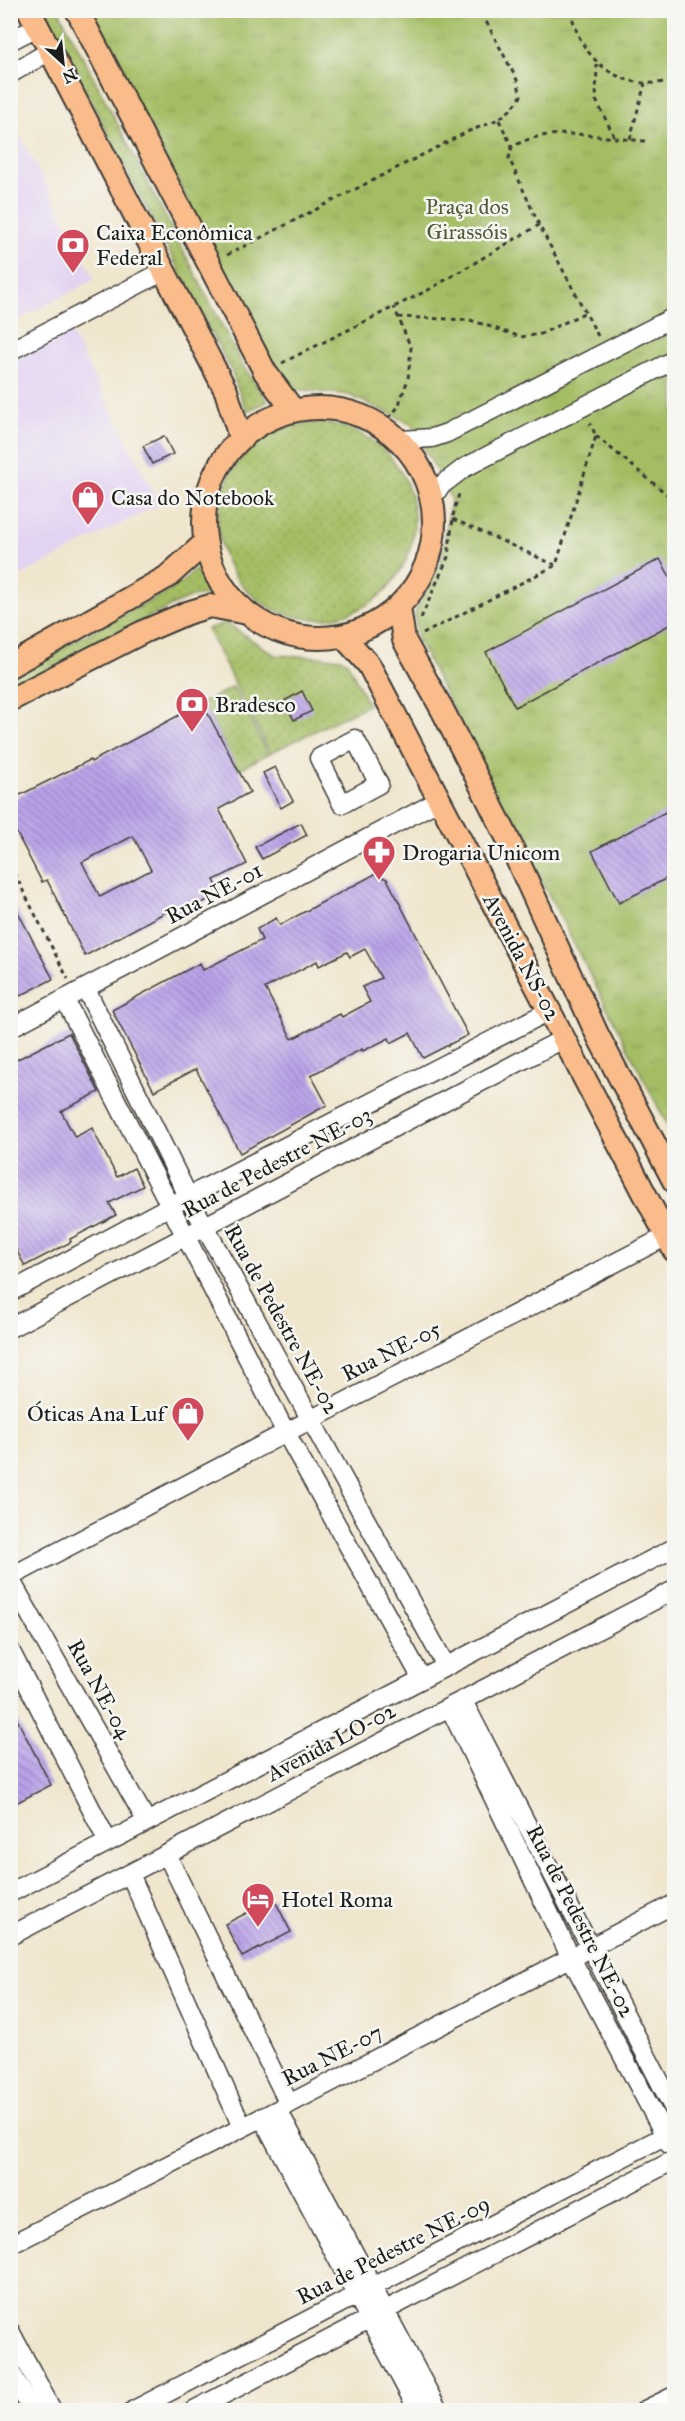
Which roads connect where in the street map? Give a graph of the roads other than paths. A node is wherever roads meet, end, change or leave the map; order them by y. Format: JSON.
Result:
{"nodes":[{"id":1,"x":76,"y":10,"type":"edge"},
{"id":2,"x":33,"y":19,"type":"edge"},
{"id":3,"x":10,"y":41,"type":"edge"},
{"id":4,"x":50,"y":51,"type":"junction"},
{"id":5,"x":10,"y":74,"type":"edge"},
{"id":6,"x":165,"y":272,"type":"junction"},
{"id":7,"x":675,"y":317,"type":"edge"},
{"id":8,"x":10,"y":351,"type":"edge"},
{"id":9,"x":675,"y":360,"type":"edge"},
{"id":10,"x":293,"y":410,"type":"junction"},
{"id":11,"x":240,"y":437,"type":"junction"},
{"id":12,"x":402,"y":440,"type":"junction"},
{"id":13,"x":431,"y":498,"type":"junction"},
{"id":14,"x":205,"y":543,"type":"junction"},
{"id":15,"x":399,"y":606,"type":"junction"},
{"id":16,"x":242,"y":612,"type":"junction"},
{"id":17,"x":344,"y":637,"type":"junction"},
{"id":18,"x":10,"y":666,"type":"edge"},
{"id":19,"x":10,"y":700,"type":"edge"},
{"id":20,"x":440,"y":800,"type":"junction"},
{"id":21,"x":76,"y":995,"type":"junction"},
{"id":22,"x":550,"y":1010,"type":"junction"},
{"id":23,"x":10,"y":1028,"type":"edge"},
{"id":24,"x":565,"y":1038,"type":"junction"},
{"id":25,"x":675,"y":1180,"type":"edge"},
{"id":26,"x":188,"y":1197,"type":"junction"},
{"id":27,"x":170,"y":1206,"type":"junction"},
{"id":28,"x":205,"y":1227,"type":"junction"},
{"id":29,"x":184,"y":1238,"type":"junction"},
{"id":30,"x":671,"y":1243,"type":"edge"},
{"id":31,"x":10,"y":1292,"type":"edge"},
{"id":32,"x":10,"y":1328,"type":"edge"},
{"id":33,"x":310,"y":1419,"type":"junction"},
{"id":34,"x":286,"y":1432,"type":"junction"},
{"id":35,"x":675,"y":1548,"type":"edge"},
{"id":36,"x":10,"y":1578,"type":"edge"},
{"id":37,"x":675,"y":1590,"type":"edge"},
{"id":38,"x":10,"y":1650,"type":"edge"},
{"id":39,"x":446,"y":1666,"type":"junction"},
{"id":40,"x":422,"y":1679,"type":"junction"},
{"id":41,"x":457,"y":1704,"type":"junction"},
{"id":42,"x":147,"y":1822,"type":"junction"},
{"id":43,"x":108,"y":1842,"type":"junction"},
{"id":44,"x":167,"y":1855,"type":"junction"},
{"id":45,"x":130,"y":1874,"type":"junction"},
{"id":46,"x":10,"y":1893,"type":"edge"},
{"id":47,"x":675,"y":1904,"type":"edge"},
{"id":48,"x":10,"y":1936,"type":"edge"},
{"id":49,"x":592,"y":1948,"type":"junction"},
{"id":50,"x":571,"y":1958,"type":"junction"},
{"id":51,"x":675,"y":2109,"type":"edge"},
{"id":52,"x":276,"y":2111,"type":"junction"},
{"id":53,"x":243,"y":2127,"type":"junction"},
{"id":54,"x":670,"y":2134,"type":"edge"},
{"id":55,"x":675,"y":2154,"type":"edge"},
{"id":56,"x":675,"y":2160,"type":"edge"},
{"id":57,"x":10,"y":2245,"type":"edge"},
{"id":58,"x":366,"y":2292,"type":"junction"},
{"id":59,"x":377,"y":2314,"type":"junction"},
{"id":60,"x":10,"y":2331,"type":"edge"},
{"id":61,"x":10,"y":2372,"type":"edge"},
{"id":62,"x":675,"y":2396,"type":"edge"},
{"id":63,"x":32,"y":2410,"type":"edge"},
{"id":64,"x":52,"y":2410,"type":"edge"},
{"id":65,"x":134,"y":2410,"type":"edge"},
{"id":66,"x":194,"y":2410,"type":"edge"},
{"id":67,"x":418,"y":2410,"type":"edge"},
{"id":68,"x":438,"y":2410,"type":"edge"},
{"id":69,"x":645,"y":2410,"type":"edge"}],
"edges":[{"from":1,"to":10,"type":"main road"},
{"from":2,"to":3,"type":"street"},
{"from":2,"to":4,"type":"main road"},
{"from":4,"to":5,"type":"street"},
{"from":4,"to":6,"type":"main road"},
{"from":6,"to":8,"type":"street"},
{"from":6,"to":11,"type":"main road"},
{"from":7,"to":12,"type":"street"},
{"from":9,"to":13,"type":"street"},
{"from":10,"to":11,"type":"main road"},
{"from":10,"to":12,"type":"main road"},
{"from":11,"to":14,"type":"main road"},
{"from":12,"to":13,"type":"main road"},
{"from":13,"to":15,"type":"main road"},
{"from":14,"to":16,"type":"main road"},
{"from":14,"to":18,"type":"main road"},
{"from":15,"to":17,"type":"main road"},
{"from":15,"to":25,"type":"main road","name":"Avenida NS-02"},
{"from":16,"to":17,"type":"main road"},
{"from":16,"to":19,"type":"main road"},
{"from":17,"to":20,"type":"main road","name":"Avenida NS-02"},
{"from":20,"to":21,"type":"street","name":"Rua NE-01"},
{"from":20,"to":22,"type":"main road","name":"Avenida NS-02"},
{"from":21,"to":23,"type":"street","name":"Rua NE-01"},
{"from":21,"to":26,"type":"street","name":"Rua de Pedestre NE-02"},
{"from":21,"to":27,"type":"street","name":"Rua de Pedestre NE-02"},
{"from":22,"to":24,"type":"main road","name":"Avenida NS-02"},
{"from":22,"to":26,"type":"street","name":"Rua de Pedestre NE-03"},
{"from":24,"to":28,"type":"street","name":"Rua de Pedestre NE-03"},
{"from":24,"to":30,"type":"main road","name":"Avenida NS-02"},
{"from":26,"to":27,"type":"street","name":"Rua de Pedestre NE-03"},
{"from":26,"to":28,"type":"street","name":"Rua de Pedestre NE-02"},
{"from":27,"to":29,"type":"street","name":"Rua de Pedestre NE-02"},
{"from":27,"to":31,"type":"street","name":"Rua de Pedestre NE-03"},
{"from":28,"to":29,"type":"street","name":"Rua de Pedestre NE-03"},
{"from":28,"to":33,"type":"street","name":"Rua de Pedestre NE-02"},
{"from":29,"to":32,"type":"street","name":"Rua de Pedestre NE-03"},
{"from":29,"to":34,"type":"street","name":"Rua de Pedestre NE-02"},
{"from":30,"to":33,"type":"street","name":"Rua NE-05"},
{"from":33,"to":34,"type":"street","name":"Rua NE-05"},
{"from":33,"to":39,"type":"street","name":"Rua de Pedestre NE-02"},
{"from":34,"to":36,"type":"street","name":"Rua NE-05"},
{"from":34,"to":40,"type":"street","name":"Rua de Pedestre NE-02"},
{"from":35,"to":39,"type":"street","name":"Avenida LO-02"},
{"from":36,"to":42,"type":"street","name":"Rua NE-04"},
{"from":37,"to":41,"type":"street","name":"Avenida LO-02"},
{"from":38,"to":43,"type":"street"},
{"from":39,"to":40,"type":"street","name":"Avenida LO-02"},
{"from":40,"to":42,"type":"street","name":"Avenida LO-02"},
{"from":41,"to":44,"type":"street","name":"Avenida LO-02"},
{"from":41,"to":49,"type":"street","name":"Rua de Pedestre NE-02"},
{"from":41,"to":50,"type":"street","name":"Rua de Pedestre NE-02"},
{"from":42,"to":43,"type":"street","name":"Avenida LO-02"},
{"from":43,"to":46,"type":"street","name":"Avenida LO-02"},
{"from":44,"to":45,"type":"street","name":"Avenida LO-02"},
{"from":44,"to":52,"type":"street"},
{"from":45,"to":48,"type":"street","name":"Avenida LO-02"},
{"from":45,"to":53,"type":"street"},
{"from":47,"to":49,"type":"street","name":"Rua NE-07"},
{"from":49,"to":50,"type":"street","name":"Rua NE-07"},
{"from":49,"to":51,"type":"street","name":"Rua de Pedestre NE-02"},
{"from":50,"to":52,"type":"street","name":"Rua NE-07"},
{"from":50,"to":54,"type":"street","name":"Rua de Pedestre NE-02"},
{"from":52,"to":53,"type":"street","name":"Rua NE-07"},
{"from":52,"to":58,"type":"street"},
{"from":53,"to":57,"type":"street","name":"Rua NE-07"},
{"from":54,"to":55,"type":"street","name":"Rua de Pedestre NE-02"},
{"from":54,"to":58,"type":"street","name":"Rua de Pedestre NE-09"},
{"from":56,"to":59,"type":"street"},
{"from":58,"to":59,"type":"street"},
{"from":58,"to":65,"type":"street","name":"Rua de Pedestre NE-09"},
{"from":59,"to":66,"type":"street"},
{"from":59,"to":67,"type":"street"},
{"from":59,"to":68,"type":"street"},
{"from":60,"to":64,"type":"street"},
{"from":61,"to":63,"type":"street"},
{"from":62,"to":69,"type":"street"}]}
